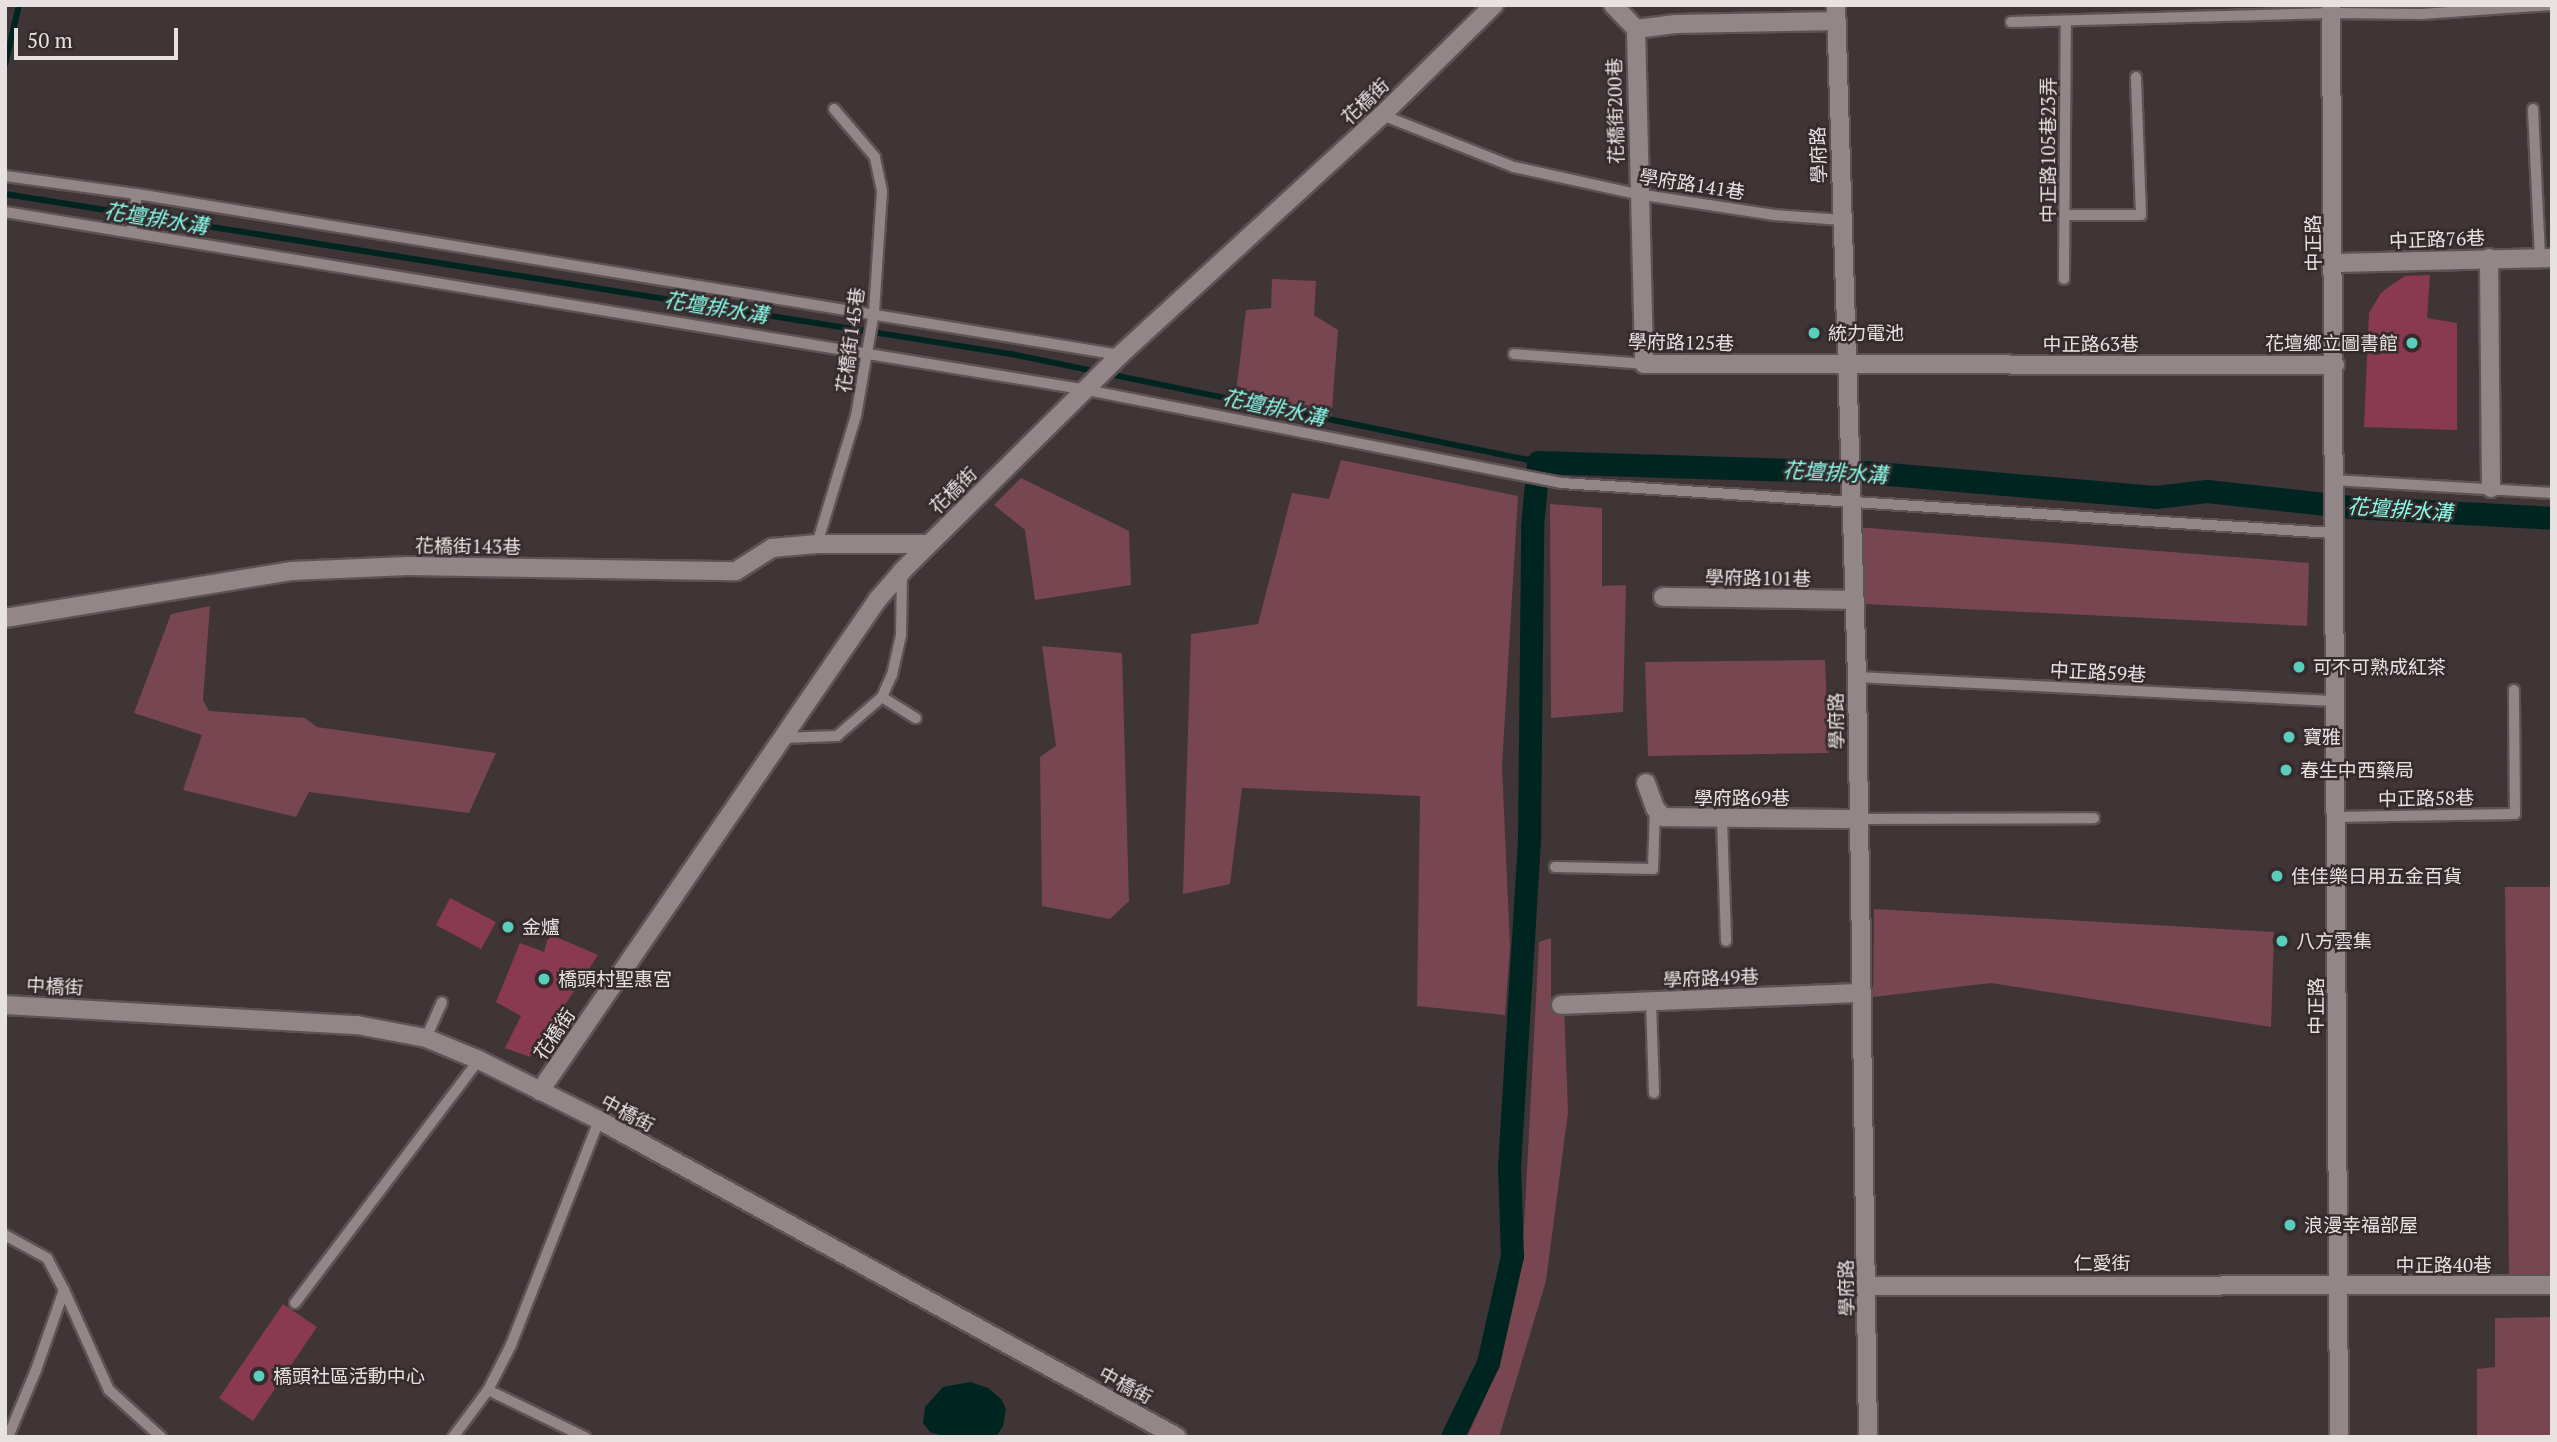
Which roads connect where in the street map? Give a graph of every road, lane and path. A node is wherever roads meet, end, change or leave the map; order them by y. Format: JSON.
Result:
{"nodes":[{"id":1,"x":1494,"y":5,"type":"edge"},
{"id":2,"x":1613,"y":5,"type":"edge"},
{"id":3,"x":2551,"y":5,"type":"edge"},
{"id":4,"x":2331,"y":9,"type":"edge"},
{"id":5,"x":1836,"y":13,"type":"edge"},
{"id":6,"x":2066,"y":21,"type":"junction"},
{"id":7,"x":2011,"y":22,"type":"dead end"},
{"id":8,"x":1636,"y":29,"type":"junction"},
{"id":9,"x":2136,"y":77,"type":"dead end"},
{"id":10,"x":834,"y":109,"type":"dead end"},
{"id":11,"x":2533,"y":109,"type":"dead end"},
{"id":12,"x":1381,"y":115,"type":"junction"},
{"id":13,"x":5,"y":176,"type":"edge"},
{"id":14,"x":137,"y":194,"type":"junction"},
{"id":15,"x":1637,"y":194,"type":"junction"},
{"id":16,"x":5,"y":212,"type":"edge"},
{"id":17,"x":2065,"y":215,"type":"junction"},
{"id":18,"x":1842,"y":220,"type":"junction"},
{"id":19,"x":131,"y":232,"type":"junction"},
{"id":20,"x":2489,"y":258,"type":"junction"},
{"id":21,"x":2546,"y":258,"type":"edge"},
{"id":22,"x":2334,"y":263,"type":"junction"},
{"id":23,"x":2064,"y":279,"type":"dead end"},
{"id":24,"x":874,"y":313,"type":"junction"},
{"id":25,"x":867,"y":352,"type":"junction"},
{"id":26,"x":1514,"y":354,"type":"dead end"},
{"id":27,"x":1120,"y":355,"type":"junction"},
{"id":28,"x":1644,"y":364,"type":"junction"},
{"id":29,"x":1847,"y":365,"type":"junction"},
{"id":30,"x":2335,"y":365,"type":"junction"},
{"id":31,"x":1087,"y":390,"type":"junction"},
{"id":32,"x":2334,"y":481,"type":"junction"},
{"id":33,"x":2491,"y":488,"type":"junction"},
{"id":34,"x":2552,"y":493,"type":"edge"},
{"id":35,"x":1850,"y":503,"type":"junction"},
{"id":36,"x":2333,"y":533,"type":"junction"},
{"id":37,"x":817,"y":544,"type":"junction"},
{"id":38,"x":928,"y":544,"type":"junction"},
{"id":39,"x":902,"y":571,"type":"junction"},
{"id":40,"x":1663,"y":597,"type":"dead end"},
{"id":41,"x":1852,"y":600,"type":"junction"},
{"id":42,"x":5,"y":618,"type":"edge"},
{"id":43,"x":1857,"y":677,"type":"junction"},
{"id":44,"x":2514,"y":690,"type":"dead end"},
{"id":45,"x":882,"y":697,"type":"junction"},
{"id":46,"x":2337,"y":701,"type":"junction"},
{"id":47,"x":916,"y":718,"type":"dead end"},
{"id":48,"x":782,"y":738,"type":"junction"},
{"id":49,"x":1646,"y":783,"type":"dead end"},
{"id":50,"x":1655,"y":808,"type":"junction"},
{"id":51,"x":2337,"y":817,"type":"junction"},
{"id":52,"x":2094,"y":818,"type":"dead end"},
{"id":53,"x":1722,"y":819,"type":"junction"},
{"id":54,"x":1859,"y":819,"type":"junction"},
{"id":55,"x":1555,"y":866,"type":"dead end"},
{"id":56,"x":1726,"y":941,"type":"dead end"},
{"id":57,"x":1862,"y":993,"type":"junction"},
{"id":58,"x":442,"y":1002,"type":"dead end"},
{"id":59,"x":1651,"y":1002,"type":"junction"},
{"id":60,"x":5,"y":1005,"type":"edge"},
{"id":61,"x":1561,"y":1005,"type":"dead end"},
{"id":62,"x":426,"y":1038,"type":"junction"},
{"id":63,"x":479,"y":1060,"type":"junction"},
{"id":64,"x":540,"y":1091,"type":"junction"},
{"id":65,"x":1654,"y":1093,"type":"dead end"},
{"id":66,"x":599,"y":1121,"type":"junction"},
{"id":67,"x":5,"y":1235,"type":"edge"},
{"id":68,"x":1867,"y":1286,"type":"junction"},
{"id":69,"x":2337,"y":1286,"type":"junction"},
{"id":70,"x":2552,"y":1286,"type":"edge"},
{"id":71,"x":64,"y":1290,"type":"junction"},
{"id":72,"x":295,"y":1303,"type":"dead end"},
{"id":73,"x":488,"y":1390,"type":"junction"},
{"id":74,"x":8,"y":1437,"type":"edge"},
{"id":75,"x":161,"y":1437,"type":"edge"},
{"id":76,"x":453,"y":1437,"type":"edge"},
{"id":77,"x":585,"y":1437,"type":"edge"},
{"id":78,"x":1177,"y":1437,"type":"edge"},
{"id":79,"x":1868,"y":1437,"type":"edge"},
{"id":80,"x":2339,"y":1437,"type":"edge"}],
"edges":[{"from":1,"to":12,"type":"street","name":"花橋街"},
{"from":2,"to":8,"type":"street"},
{"from":3,"to":4,"type":"lane"},
{"from":4,"to":6,"type":"lane"},
{"from":4,"to":22,"type":"street","name":"中正路"},
{"from":5,"to":8,"type":"street"},
{"from":5,"to":18,"type":"street","name":"學府路"},
{"from":6,"to":7,"type":"lane"},
{"from":6,"to":17,"type":"lane","name":"中正路105巷23弄"},
{"from":8,"to":15,"type":"street","name":"花橋街200巷"},
{"from":9,"to":17,"type":"lane"},
{"from":10,"to":24,"type":"lane","name":"花橋街145巷"},
{"from":11,"to":21,"type":"lane"},
{"from":12,"to":15,"type":"lane","name":"學府路141巷"},
{"from":12,"to":27,"type":"street","name":"花橋街"},
{"from":13,"to":14,"type":"lane"},
{"from":14,"to":19,"type":"lane"},
{"from":14,"to":24,"type":"lane"},
{"from":15,"to":18,"type":"lane","name":"學府路141巷"},
{"from":15,"to":28,"type":"street","name":"花橋街200巷"},
{"from":16,"to":19,"type":"lane"},
{"from":17,"to":23,"type":"lane","name":"中正路105巷23弄"},
{"from":18,"to":29,"type":"street","name":"學府路"},
{"from":19,"to":25,"type":"lane"},
{"from":20,"to":21,"type":"street","name":"中正路76巷"},
{"from":20,"to":22,"type":"street","name":"中正路76巷"},
{"from":20,"to":33,"type":"street"},
{"from":22,"to":30,"type":"street","name":"中正路"},
{"from":24,"to":25,"type":"lane","name":"花橋街145巷"},
{"from":24,"to":27,"type":"lane"},
{"from":25,"to":31,"type":"lane"},
{"from":25,"to":37,"type":"lane","name":"花橋街145巷"},
{"from":26,"to":28,"type":"lane","name":"學府路125巷"},
{"from":27,"to":31,"type":"street","name":"花橋街"},
{"from":28,"to":29,"type":"street","name":"學府路125巷"},
{"from":29,"to":30,"type":"street","name":"中正路63巷"},
{"from":29,"to":35,"type":"street","name":"學府路"},
{"from":30,"to":32,"type":"street","name":"中正路"},
{"from":31,"to":35,"type":"lane"},
{"from":31,"to":38,"type":"street","name":"花橋街"},
{"from":32,"to":33,"type":"lane"},
{"from":32,"to":36,"type":"street","name":"中正路"},
{"from":33,"to":34,"type":"lane"},
{"from":35,"to":36,"type":"lane"},
{"from":35,"to":41,"type":"street","name":"學府路"},
{"from":36,"to":46,"type":"street","name":"中正路"},
{"from":37,"to":38,"type":"street","name":"花橋街143巷"},
{"from":37,"to":42,"type":"street","name":"花橋街143巷"},
{"from":38,"to":39,"type":"street","name":"花橋街"},
{"from":39,"to":45,"type":"lane"},
{"from":39,"to":48,"type":"street","name":"花橋街"},
{"from":40,"to":41,"type":"street","name":"學府路101巷"},
{"from":41,"to":43,"type":"street","name":"學府路"},
{"from":43,"to":46,"type":"lane","name":"中正路59巷"},
{"from":43,"to":54,"type":"street","name":"學府路"},
{"from":44,"to":51,"type":"lane","name":"中正路58巷"},
{"from":45,"to":47,"type":"lane"},
{"from":45,"to":48,"type":"lane"},
{"from":46,"to":51,"type":"street","name":"中正路"},
{"from":48,"to":64,"type":"street","name":"花橋街"},
{"from":49,"to":50,"type":"street"},
{"from":50,"to":53,"type":"street","name":"學府路69巷"},
{"from":50,"to":55,"type":"lane"},
{"from":51,"to":69,"type":"street","name":"中正路"},
{"from":52,"to":54,"type":"lane"},
{"from":53,"to":54,"type":"street","name":"學府路69巷"},
{"from":53,"to":56,"type":"lane"},
{"from":54,"to":57,"type":"street","name":"學府路"},
{"from":57,"to":59,"type":"street","name":"學府路49巷"},
{"from":57,"to":68,"type":"street","name":"學府路"},
{"from":58,"to":62,"type":"lane"},
{"from":59,"to":61,"type":"street","name":"學府路49巷"},
{"from":59,"to":65,"type":"lane"},
{"from":60,"to":62,"type":"street","name":"中橋街"},
{"from":62,"to":63,"type":"street","name":"中橋街"},
{"from":63,"to":64,"type":"street","name":"中橋街"},
{"from":63,"to":72,"type":"lane"},
{"from":64,"to":66,"type":"street","name":"中橋街"},
{"from":66,"to":73,"type":"lane"},
{"from":66,"to":78,"type":"street","name":"中橋街"},
{"from":67,"to":71,"type":"lane"},
{"from":68,"to":69,"type":"street","name":"仁愛街"},
{"from":68,"to":79,"type":"street","name":"學府路"},
{"from":69,"to":70,"type":"street","name":"中正路40巷"},
{"from":69,"to":80,"type":"street","name":"中正路"},
{"from":71,"to":74,"type":"lane"},
{"from":71,"to":75,"type":"lane"},
{"from":73,"to":76,"type":"lane"},
{"from":73,"to":77,"type":"lane"}]}
